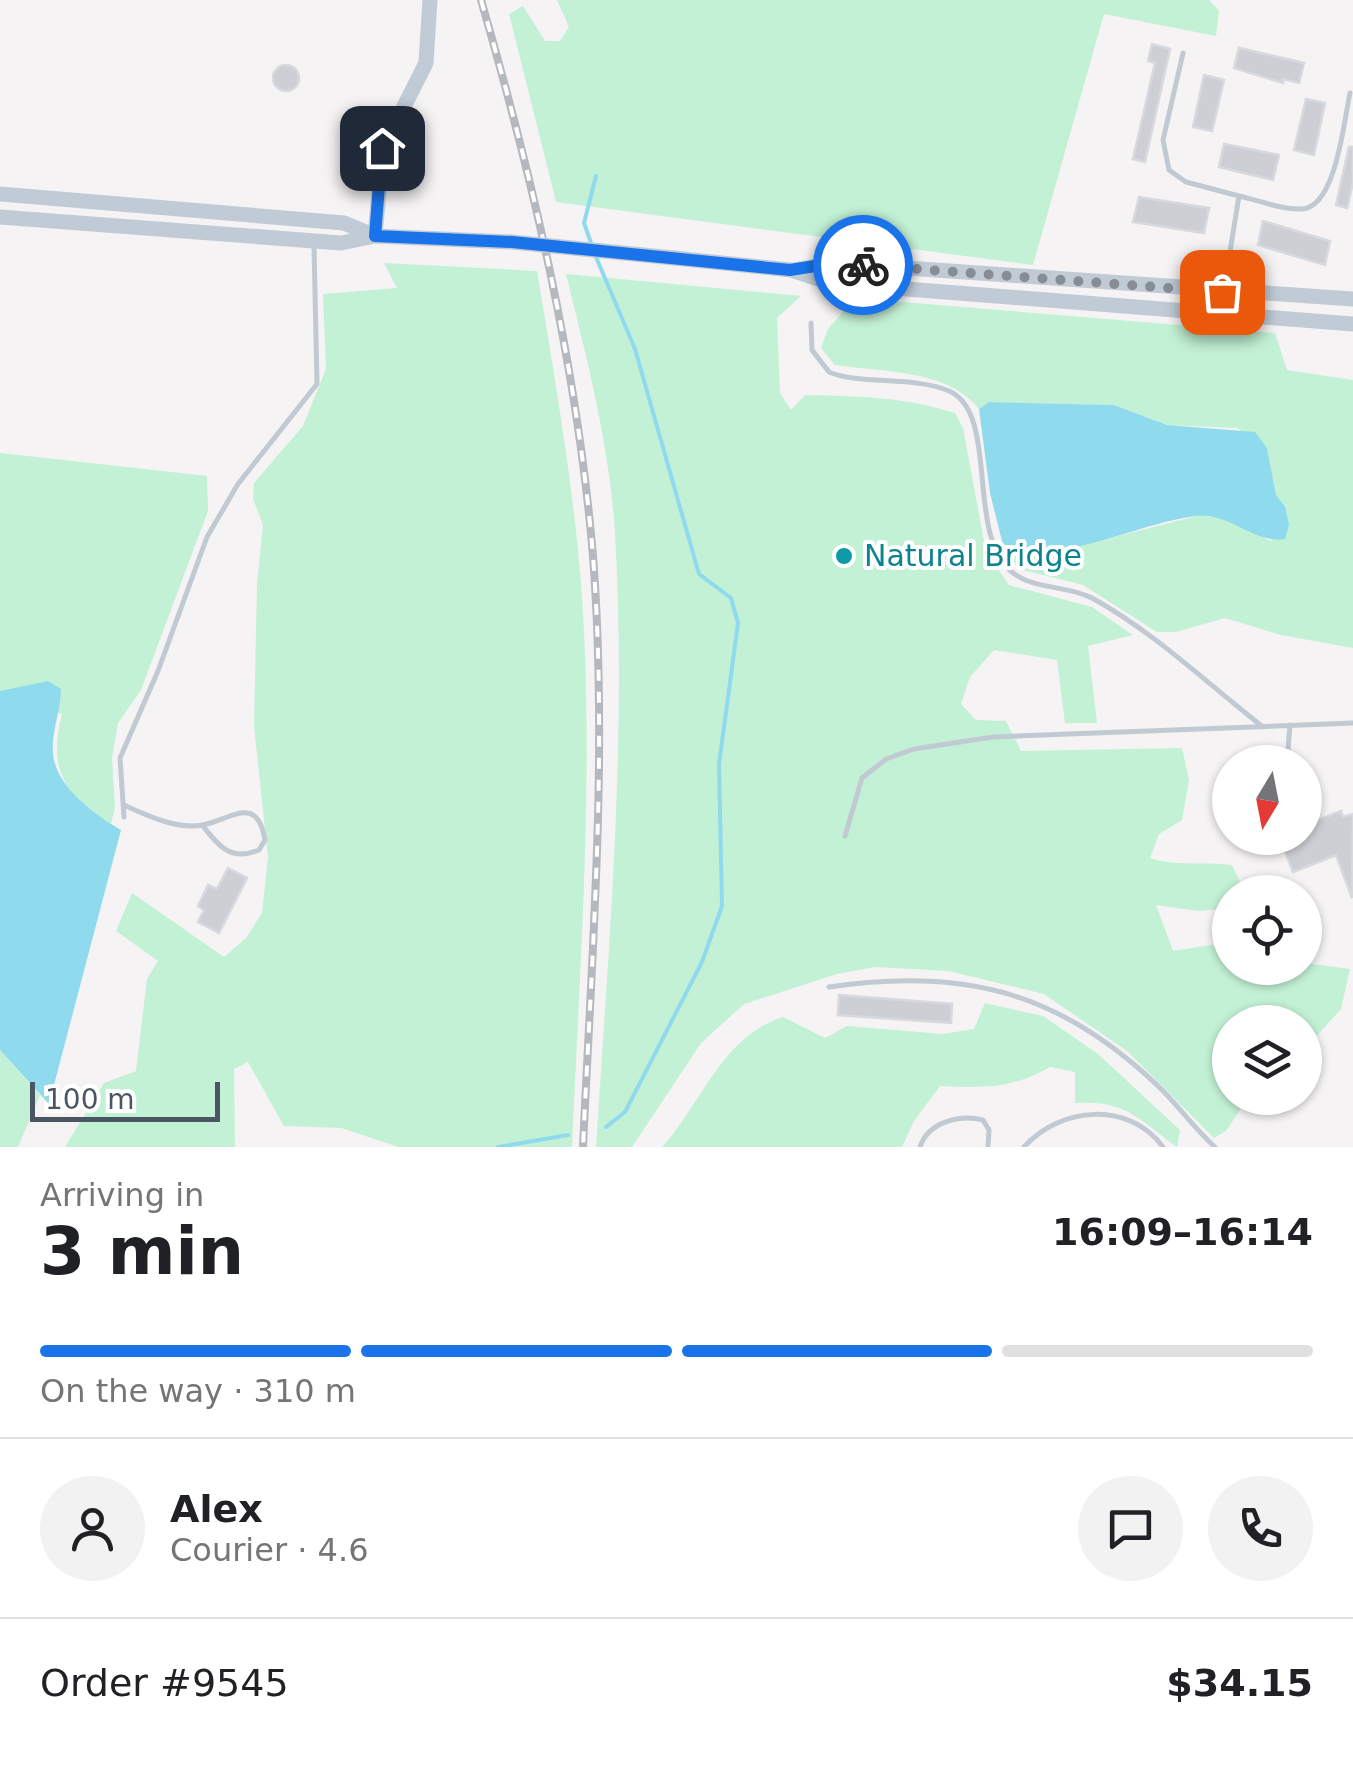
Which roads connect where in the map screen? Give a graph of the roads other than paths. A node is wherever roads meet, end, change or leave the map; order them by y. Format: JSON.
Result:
{"nodes":[{"id":1,"x":430,"y":0,"type":"edge"},
{"id":2,"x":1183,"y":53,"type":"dead end"},
{"id":3,"x":1350,"y":93,"type":"dead end"},
{"id":4,"x":0,"y":194,"type":"edge"},
{"id":5,"x":1239,"y":196,"type":"junction"},
{"id":6,"x":0,"y":217,"type":"edge"},
{"id":7,"x":375,"y":236,"type":"junction"},
{"id":8,"x":314,"y":241,"type":"junction"},
{"id":9,"x":790,"y":270,"type":"junction"},
{"id":10,"x":1222,"y":292,"type":"junction"},
{"id":11,"x":1353,"y":299,"type":"edge"},
{"id":12,"x":1220,"y":316,"type":"junction"},
{"id":13,"x":811,"y":323,"type":"dead end"},
{"id":14,"x":1353,"y":324,"type":"edge"},
{"id":15,"x":1353,"y":723,"type":"edge"},
{"id":16,"x":1290,"y":726,"type":"junction"},
{"id":17,"x":1263,"y":728,"type":"junction"},
{"id":18,"x":1288,"y":745,"type":"edge"},
{"id":19,"x":124,"y":806,"type":"junction"},
{"id":20,"x":124,"y":817,"type":"dead end"},
{"id":21,"x":202,"y":825,"type":"junction"},
{"id":22,"x":845,"y":836,"type":"dead end"},
{"id":23,"x":829,"y":987,"type":"dead end"},
{"id":24,"x":920,"y":1147,"type":"edge"},
{"id":25,"x":988,"y":1147,"type":"edge"},
{"id":26,"x":1024,"y":1147,"type":"edge"},
{"id":27,"x":1163,"y":1147,"type":"edge"},
{"id":28,"x":1215,"y":1147,"type":"edge"}],
"edges":[{"from":1,"to":7,"type":"main road"},
{"from":2,"to":5,"type":"lane"},
{"from":3,"to":5,"type":"lane"},
{"from":4,"to":7,"type":"main road"},
{"from":5,"to":10,"type":"lane"},
{"from":6,"to":8,"type":"main road"},
{"from":7,"to":8,"type":"main road"},
{"from":7,"to":9,"type":"main road","bridge":true},
{"from":8,"to":19,"type":"lane"},
{"from":9,"to":10,"type":"main road"},
{"from":9,"to":12,"type":"main road"},
{"from":10,"to":11,"type":"main road"},
{"from":10,"to":12,"type":"lane"},
{"from":12,"to":14,"type":"main road"},
{"from":13,"to":17,"type":"lane"},
{"from":15,"to":16,"type":"lane"},
{"from":16,"to":17,"type":"lane"},
{"from":16,"to":18,"type":"lane"},
{"from":17,"to":22,"type":"lane"},
{"from":19,"to":20,"type":"lane"},
{"from":19,"to":21,"type":"lane"},
{"from":21,"to":21,"type":"lane"},
{"from":23,"to":28,"type":"lane"},
{"from":24,"to":25,"type":"lane"},
{"from":26,"to":27,"type":"lane"}]}
